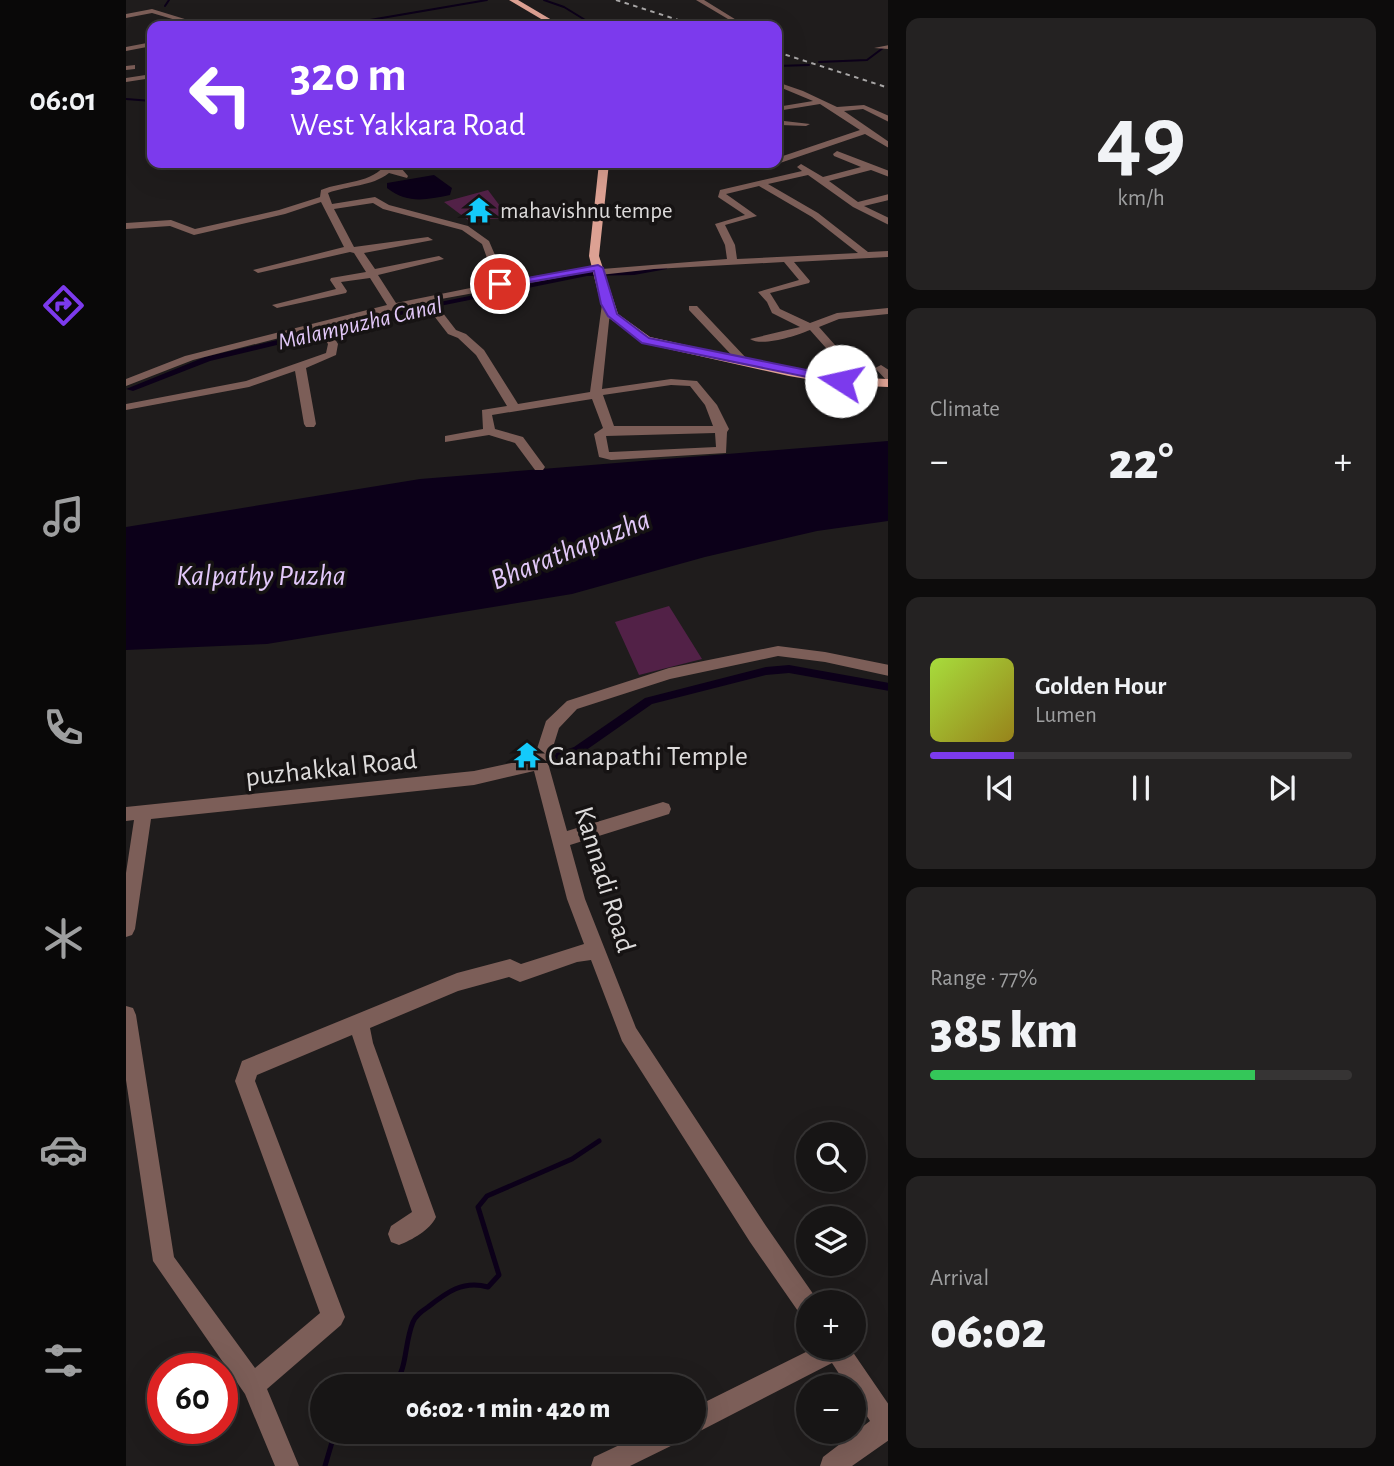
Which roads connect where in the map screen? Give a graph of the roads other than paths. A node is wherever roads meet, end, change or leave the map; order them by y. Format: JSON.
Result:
{"nodes":[{"id":1,"x":513,"y":0,"type":"edge"},
{"id":2,"x":699,"y":0,"type":"edge"},
{"id":3,"x":164,"y":3,"type":"dead end"},
{"id":4,"x":139,"y":5,"type":"dead end"},
{"id":5,"x":126,"y":6,"type":"edge"},
{"id":6,"x":152,"y":11,"type":"junction"},
{"id":7,"x":126,"y":16,"type":"edge"},
{"id":8,"x":186,"y":21,"type":"dead end"},
{"id":9,"x":549,"y":21,"type":"edge"},
{"id":10,"x":735,"y":21,"type":"dead end"},
{"id":11,"x":147,"y":45,"type":"edge"},
{"id":12,"x":888,"y":47,"type":"edge"},
{"id":13,"x":126,"y":48,"type":"edge"},
{"id":14,"x":878,"y":48,"type":"dead end"},
{"id":15,"x":147,"y":77,"type":"edge"},
{"id":16,"x":126,"y":80,"type":"edge"},
{"id":17,"x":782,"y":86,"type":"edge"},
{"id":18,"x":819,"y":102,"type":"junction"},
{"id":19,"x":782,"y":109,"type":"edge"},
{"id":20,"x":834,"y":110,"type":"junction"},
{"id":21,"x":888,"y":120,"type":"edge"},
{"id":22,"x":782,"y":123,"type":"edge"},
{"id":23,"x":806,"y":124,"type":"dead end"},
{"id":24,"x":866,"y":131,"type":"junction"},
{"id":25,"x":888,"y":146,"type":"edge"},
{"id":26,"x":837,"y":154,"type":"dead end"},
{"id":27,"x":782,"y":157,"type":"edge"},
{"id":28,"x":782,"y":159,"type":"edge"},
{"id":29,"x":388,"y":168,"type":"edge"},
{"id":30,"x":394,"y":168,"type":"edge"},
{"id":31,"x":603,"y":168,"type":"edge"},
{"id":32,"x":869,"y":168,"type":"junction"},
{"id":33,"x":809,"y":172,"type":"junction"},
{"id":34,"x":888,"y":175,"type":"edge"},
{"id":35,"x":404,"y":176,"type":"dead end"},
{"id":36,"x":824,"y":180,"type":"junction"},
{"id":37,"x":760,"y":183,"type":"junction"},
{"id":38,"x":888,"y":197,"type":"edge"},
{"id":39,"x":327,"y":202,"type":"junction"},
{"id":40,"x":856,"y":205,"type":"junction"},
{"id":41,"x":888,"y":222,"type":"edge"},
{"id":42,"x":126,"y":226,"type":"edge"},
{"id":43,"x":428,"y":240,"type":"dead end"},
{"id":44,"x":354,"y":250,"type":"junction"},
{"id":45,"x":864,"y":253,"type":"junction"},
{"id":46,"x":888,"y":254,"type":"edge"},
{"id":47,"x":786,"y":258,"type":"junction"},
{"id":48,"x":439,"y":259,"type":"dead end"},
{"id":49,"x":732,"y":261,"type":"junction"},
{"id":50,"x":258,"y":270,"type":"dead end"},
{"id":51,"x":600,"y":272,"type":"junction"},
{"id":52,"x":372,"y":274,"type":"junction"},
{"id":53,"x":516,"y":281,"type":"junction"},
{"id":54,"x":422,"y":300,"type":"junction"},
{"id":55,"x":607,"y":304,"type":"junction"},
{"id":56,"x":277,"y":305,"type":"dead end"},
{"id":57,"x":394,"y":308,"type":"junction"},
{"id":58,"x":693,"y":308,"type":"dead end"},
{"id":59,"x":888,"y":311,"type":"edge"},
{"id":60,"x":810,"y":327,"type":"junction"},
{"id":61,"x":324,"y":330,"type":"junction"},
{"id":62,"x":755,"y":339,"type":"dead end"},
{"id":63,"x":744,"y":362,"type":"junction"},
{"id":64,"x":300,"y":366,"type":"junction"},
{"id":65,"x":881,"y":368,"type":"dead end"},
{"id":66,"x":862,"y":382,"type":"junction"},
{"id":67,"x":888,"y":382,"type":"edge"},
{"id":68,"x":126,"y":383,"type":"edge"},
{"id":69,"x":596,"y":394,"type":"junction"},
{"id":70,"x":126,"y":407,"type":"edge"},
{"id":71,"x":514,"y":408,"type":"junction"},
{"id":72,"x":310,"y":424,"type":"dead end"},
{"id":73,"x":723,"y":429,"type":"junction"},
{"id":74,"x":609,"y":430,"type":"junction"},
{"id":75,"x":489,"y":431,"type":"junction"},
{"id":76,"x":449,"y":439,"type":"dead end"},
{"id":77,"x":539,"y":467,"type":"dead end"},
{"id":78,"x":888,"y":671,"type":"edge"},
{"id":79,"x":540,"y":762,"type":"junction"},
{"id":80,"x":663,"y":809,"type":"dead end"},
{"id":81,"x":135,"y":813,"type":"edge"},
{"id":82,"x":562,"y":840,"type":"junction"},
{"id":83,"x":126,"y":929,"type":"edge"},
{"id":84,"x":595,"y":951,"type":"junction"},
{"id":85,"x":126,"y":1015,"type":"edge"},
{"id":86,"x":359,"y":1023,"type":"junction"},
{"id":87,"x":399,"y":1234,"type":"dead end"},
{"id":88,"x":797,"y":1290,"type":"edge"},
{"id":89,"x":812,"y":1360,"type":"edge"},
{"id":90,"x":844,"y":1360,"type":"edge"},
{"id":91,"x":254,"y":1386,"type":"junction"},
{"id":92,"x":706,"y":1414,"type":"edge"},
{"id":93,"x":887,"y":1426,"type":"edge"},
{"id":94,"x":648,"y":1444,"type":"edge"},
{"id":95,"x":287,"y":1466,"type":"edge"},
{"id":96,"x":603,"y":1466,"type":"edge"},
{"id":97,"x":832,"y":1466,"type":"edge"}],
"edges":[{"from":1,"to":9,"type":"main road"},
{"from":2,"to":10,"type":"street"},
{"from":3,"to":6,"type":"street"},
{"from":4,"to":5,"type":"street"},
{"from":6,"to":7,"type":"street"},
{"from":6,"to":8,"type":"street"},
{"from":11,"to":13,"type":"street"},
{"from":12,"to":14,"type":"street"},
{"from":15,"to":16,"type":"street"},
{"from":17,"to":18,"type":"street"},
{"from":18,"to":19,"type":"street"},
{"from":18,"to":20,"type":"street"},
{"from":20,"to":21,"type":"street"},
{"from":20,"to":24,"type":"street"},
{"from":22,"to":23,"type":"street"},
{"from":24,"to":25,"type":"street"},
{"from":24,"to":27,"type":"street"},
{"from":26,"to":32,"type":"street"},
{"from":28,"to":33,"type":"street"},
{"from":29,"to":39,"type":"street"},
{"from":30,"to":35,"type":"street"},
{"from":31,"to":51,"type":"main road"},
{"from":32,"to":34,"type":"street"},
{"from":32,"to":36,"type":"street"},
{"from":33,"to":36,"type":"street"},
{"from":33,"to":37,"type":"street"},
{"from":36,"to":40,"type":"street"},
{"from":37,"to":45,"type":"street"},
{"from":37,"to":49,"type":"street"},
{"from":38,"to":40,"type":"street"},
{"from":39,"to":42,"type":"street"},
{"from":39,"to":44,"type":"street"},
{"from":39,"to":53,"type":"street"},
{"from":40,"to":41,"type":"street"},
{"from":43,"to":44,"type":"street"},
{"from":44,"to":50,"type":"street"},
{"from":44,"to":52,"type":"street"},
{"from":45,"to":46,"type":"street"},
{"from":45,"to":47,"type":"street"},
{"from":47,"to":49,"type":"street"},
{"from":47,"to":60,"type":"street"},
{"from":48,"to":52,"type":"street"},
{"from":49,"to":51,"type":"street"},
{"from":51,"to":53,"type":"street"},
{"from":51,"to":55,"type":"main road"},
{"from":52,"to":56,"type":"street"},
{"from":52,"to":57,"type":"street"},
{"from":53,"to":54,"type":"street"},
{"from":54,"to":57,"type":"street"},
{"from":54,"to":71,"type":"street"},
{"from":55,"to":63,"type":"main road"},
{"from":55,"to":69,"type":"street"},
{"from":57,"to":61,"type":"street"},
{"from":58,"to":63,"type":"street"},
{"from":59,"to":60,"type":"street"},
{"from":60,"to":62,"type":"street"},
{"from":60,"to":66,"type":"street"},
{"from":61,"to":64,"type":"street"},
{"from":61,"to":68,"type":"street"},
{"from":63,"to":66,"type":"main road"},
{"from":64,"to":70,"type":"street"},
{"from":64,"to":72,"type":"street"},
{"from":65,"to":67,"type":"street"},
{"from":66,"to":67,"type":"main road"},
{"from":69,"to":71,"type":"street"},
{"from":69,"to":73,"type":"street"},
{"from":69,"to":74,"type":"street"},
{"from":71,"to":75,"type":"street"},
{"from":73,"to":74,"type":"street"},
{"from":73,"to":74,"type":"street"},
{"from":75,"to":76,"type":"street"},
{"from":75,"to":77,"type":"street"},
{"from":78,"to":79,"type":"street"},
{"from":79,"to":81,"type":"street","name":"puzhakkal Road"},
{"from":79,"to":82,"type":"street","name":"Kannadi Road"},
{"from":80,"to":82,"type":"street"},
{"from":81,"to":83,"type":"street"},
{"from":82,"to":84,"type":"street","name":"Kannadi Road"},
{"from":84,"to":86,"type":"street"},
{"from":84,"to":88,"type":"street","name":"Kannadi Road"},
{"from":85,"to":91,"type":"street"},
{"from":86,"to":87,"type":"street"},
{"from":86,"to":91,"type":"street"},
{"from":89,"to":92,"type":"street"},
{"from":90,"to":93,"type":"street"},
{"from":91,"to":95,"type":"street"},
{"from":93,"to":97,"type":"street"},
{"from":94,"to":96,"type":"street"}]}
